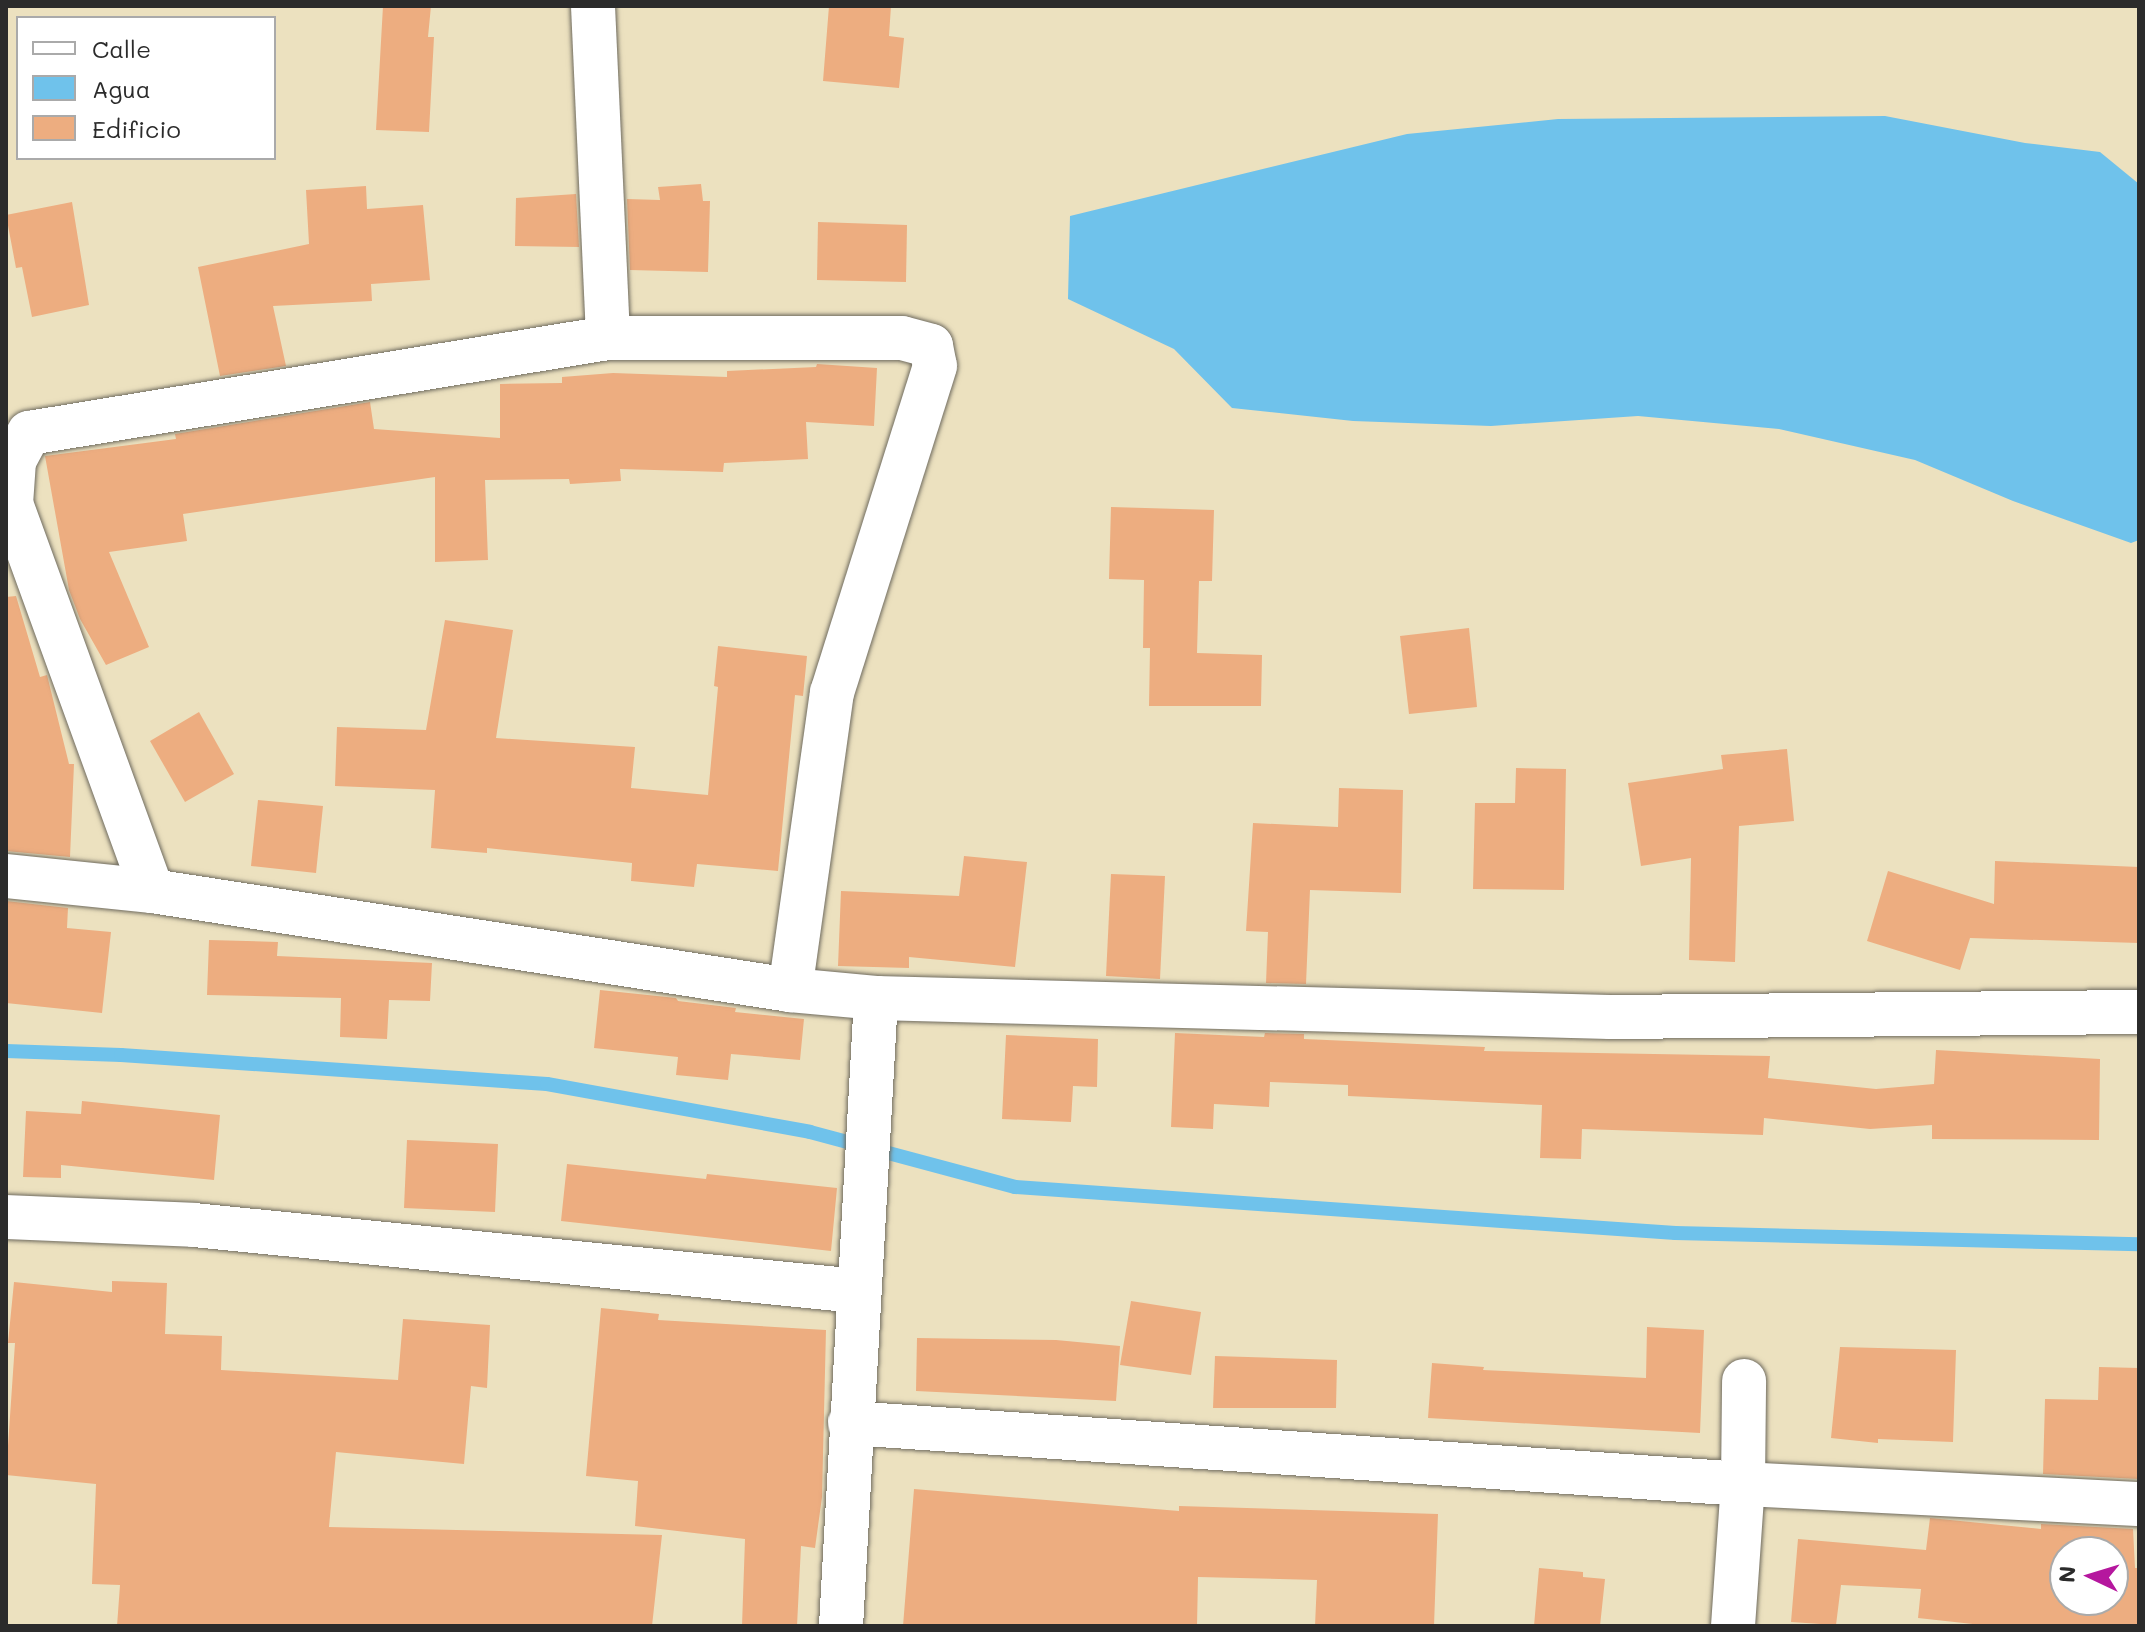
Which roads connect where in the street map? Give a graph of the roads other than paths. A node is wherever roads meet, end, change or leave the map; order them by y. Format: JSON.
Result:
{"nodes":[{"id":1,"x":593,"y":6,"type":"edge"},
{"id":2,"x":608,"y":338,"type":"junction"},
{"id":3,"x":17,"y":427,"type":"edge"},
{"id":4,"x":6,"y":876,"type":"edge"},
{"id":5,"x":152,"y":891,"type":"junction"},
{"id":6,"x":790,"y":990,"type":"junction"},
{"id":7,"x":876,"y":998,"type":"junction"},
{"id":8,"x":2139,"y":1012,"type":"edge"},
{"id":9,"x":6,"y":1217,"type":"edge"},
{"id":10,"x":859,"y":1271,"type":"junction"},
{"id":11,"x":1744,"y":1381,"type":"dead end"},
{"id":12,"x":850,"y":1423,"type":"junction"},
{"id":13,"x":1743,"y":1484,"type":"junction"},
{"id":14,"x":2139,"y":1504,"type":"edge"},
{"id":15,"x":841,"y":1626,"type":"edge"},
{"id":16,"x":1733,"y":1626,"type":"edge"}],
"edges":[{"from":1,"to":2,"type":"street"},
{"from":2,"to":3,"type":"street"},
{"from":2,"to":6,"type":"street"},
{"from":3,"to":5,"type":"street"},
{"from":4,"to":5,"type":"street"},
{"from":5,"to":6,"type":"street"},
{"from":6,"to":7,"type":"street"},
{"from":7,"to":8,"type":"street"},
{"from":7,"to":10,"type":"street"},
{"from":9,"to":10,"type":"street"},
{"from":10,"to":12,"type":"street"},
{"from":11,"to":13,"type":"street"},
{"from":12,"to":13,"type":"street"},
{"from":12,"to":15,"type":"street"},
{"from":13,"to":14,"type":"street"},
{"from":13,"to":16,"type":"street"}]}
